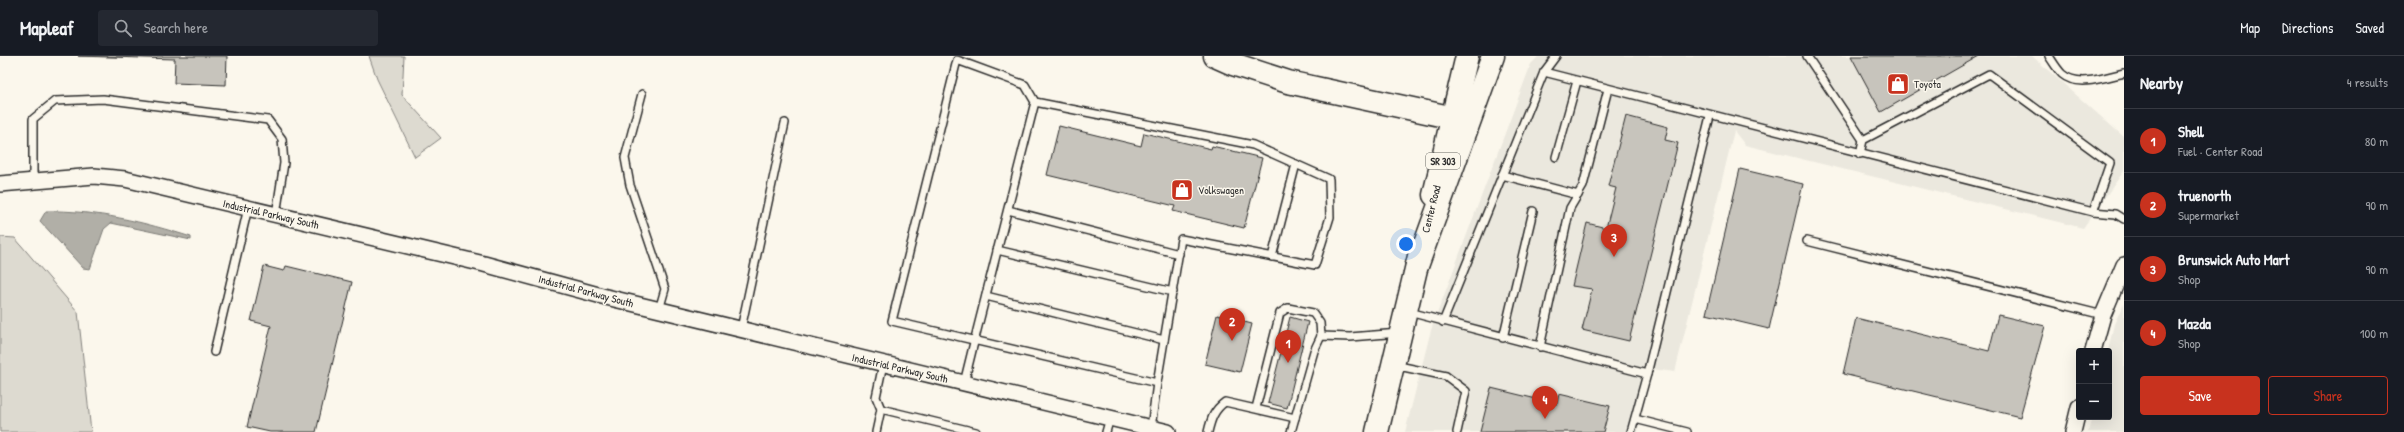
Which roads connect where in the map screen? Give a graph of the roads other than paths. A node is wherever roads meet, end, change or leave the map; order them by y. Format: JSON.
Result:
{"nodes":[{"id":1,"x":1215,"y":56,"type":"edge"},
{"id":2,"x":1467,"y":56,"type":"edge"},
{"id":3,"x":1493,"y":56,"type":"edge"},
{"id":4,"x":1556,"y":56,"type":"edge"},
{"id":5,"x":1807,"y":56,"type":"edge"},
{"id":6,"x":2049,"y":56,"type":"edge"},
{"id":7,"x":1544,"y":72,"type":"junction"},
{"id":8,"x":2124,"y":73,"type":"edge"},
{"id":9,"x":1577,"y":81,"type":"junction"},
{"id":10,"x":1608,"y":89,"type":"junction"},
{"id":11,"x":642,"y":94,"type":"dead end"},
{"id":12,"x":1035,"y":102,"type":"junction"},
{"id":13,"x":1710,"y":116,"type":"junction"},
{"id":14,"x":1454,"y":118,"type":"junction"},
{"id":15,"x":785,"y":123,"type":"dead end"},
{"id":16,"x":1863,"y":140,"type":"junction"},
{"id":17,"x":1860,"y":154,"type":"junction"},
{"id":18,"x":1556,"y":158,"type":"dead end"},
{"id":19,"x":1296,"y":164,"type":"junction"},
{"id":20,"x":1502,"y":175,"type":"junction"},
{"id":21,"x":33,"y":180,"type":"junction"},
{"id":22,"x":0,"y":184,"type":"edge"},
{"id":23,"x":1578,"y":194,"type":"junction"},
{"id":24,"x":248,"y":208,"type":"junction"},
{"id":25,"x":1008,"y":210,"type":"junction"},
{"id":26,"x":1533,"y":211,"type":"dead end"},
{"id":27,"x":2093,"y":212,"type":"junction"},
{"id":28,"x":276,"y":215,"type":"junction"},
{"id":29,"x":2124,"y":219,"type":"edge"},
{"id":30,"x":1806,"y":241,"type":"dead end"},
{"id":31,"x":997,"y":250,"type":"junction"},
{"id":32,"x":1179,"y":254,"type":"junction"},
{"id":33,"x":1272,"y":257,"type":"junction"},
{"id":34,"x":2124,"y":265,"type":"edge"},
{"id":35,"x":1417,"y":266,"type":"junction"},
{"id":36,"x":1173,"y":292,"type":"junction"},
{"id":37,"x":986,"y":296,"type":"junction"},
{"id":38,"x":659,"y":310,"type":"junction"},
{"id":39,"x":1406,"y":312,"type":"junction"},
{"id":40,"x":2102,"y":315,"type":"junction"},
{"id":41,"x":1443,"y":322,"type":"junction"},
{"id":42,"x":741,"y":329,"type":"junction"},
{"id":43,"x":1401,"y":333,"type":"junction"},
{"id":44,"x":1321,"y":336,"type":"junction"},
{"id":45,"x":1503,"y":338,"type":"junction"},
{"id":46,"x":974,"y":340,"type":"junction"},
{"id":47,"x":1164,"y":340,"type":"junction"},
{"id":48,"x":1540,"y":347,"type":"junction"},
{"id":49,"x":2094,"y":348,"type":"edge"},
{"id":50,"x":214,"y":352,"type":"dead end"},
{"id":51,"x":883,"y":364,"type":"junction"},
{"id":52,"x":1393,"y":364,"type":"junction"},
{"id":53,"x":1647,"y":374,"type":"junction"},
{"id":54,"x":964,"y":383,"type":"junction"},
{"id":55,"x":1157,"y":383,"type":"junction"},
{"id":56,"x":1256,"y":408,"type":"junction"},
{"id":57,"x":881,"y":409,"type":"junction"},
{"id":58,"x":1295,"y":418,"type":"junction"},
{"id":59,"x":1635,"y":419,"type":"junction"},
{"id":60,"x":2076,"y":420,"type":"edge"},
{"id":61,"x":1108,"y":425,"type":"edge"},
{"id":62,"x":1151,"y":428,"type":"junction"},
{"id":63,"x":876,"y":432,"type":"edge"},
{"id":64,"x":976,"y":432,"type":"edge"},
{"id":65,"x":1168,"y":432,"type":"edge"},
{"id":66,"x":1208,"y":432,"type":"edge"},
{"id":67,"x":1292,"y":432,"type":"edge"},
{"id":68,"x":1377,"y":432,"type":"edge"},
{"id":69,"x":1457,"y":432,"type":"edge"},
{"id":70,"x":1631,"y":432,"type":"edge"},
{"id":71,"x":1687,"y":432,"type":"edge"},
{"id":72,"x":2073,"y":432,"type":"edge"}],
"edges":[{"from":1,"to":14,"type":"main road"},
{"from":2,"to":14,"type":"main road","name":"Center Road","number":"SR 303"},
{"from":3,"to":35,"type":"main road"},
{"from":4,"to":7,"type":"lane"},
{"from":5,"to":16,"type":"lane"},
{"from":6,"to":8,"type":"lane"},
{"from":7,"to":9,"type":"lane"},
{"from":7,"to":20,"type":"lane"},
{"from":9,"to":10,"type":"lane"},
{"from":9,"to":18,"type":"lane"},
{"from":10,"to":13,"type":"lane"},
{"from":10,"to":23,"type":"lane"},
{"from":11,"to":38,"type":"lane"},
{"from":12,"to":19,"type":"lane"},
{"from":12,"to":25,"type":"lane"},
{"from":12,"to":46,"type":"lane"},
{"from":13,"to":17,"type":"lane"},
{"from":13,"to":53,"type":"lane"},
{"from":14,"to":35,"type":"main road","name":"Center Road","number":"SR 303"},
{"from":15,"to":42,"type":"lane"},
{"from":16,"to":17,"type":"lane"},
{"from":16,"to":27,"type":"lane"},
{"from":17,"to":27,"type":"lane"},
{"from":19,"to":33,"type":"lane"},
{"from":19,"to":33,"type":"lane"},
{"from":20,"to":23,"type":"lane"},
{"from":20,"to":41,"type":"lane"},
{"from":21,"to":22,"type":"street","name":"Industrial Parkway South"},
{"from":21,"to":24,"type":"street","name":"Industrial Parkway South"},
{"from":21,"to":28,"type":"lane"},
{"from":23,"to":48,"type":"lane"},
{"from":24,"to":28,"type":"street","name":"Industrial Parkway South"},
{"from":24,"to":50,"type":"lane"},
{"from":25,"to":31,"type":"lane"},
{"from":25,"to":32,"type":"lane"},
{"from":26,"to":45,"type":"lane"},
{"from":27,"to":29,"type":"lane"},
{"from":28,"to":38,"type":"street","name":"Industrial Parkway South"},
{"from":30,"to":40,"type":"lane"},
{"from":31,"to":36,"type":"lane"},
{"from":31,"to":37,"type":"lane"},
{"from":32,"to":33,"type":"lane"},
{"from":32,"to":36,"type":"lane"},
{"from":34,"to":40,"type":"street"},
{"from":35,"to":39,"type":"main road","name":"Center Road","number":"SR 303"},
{"from":36,"to":47,"type":"lane"},
{"from":37,"to":46,"type":"lane"},
{"from":37,"to":47,"type":"lane"},
{"from":38,"to":42,"type":"street","name":"Industrial Parkway South"},
{"from":39,"to":41,"type":"lane"},
{"from":39,"to":43,"type":"main road","name":"Center Road","number":"SR 303"},
{"from":40,"to":49,"type":"street"},
{"from":41,"to":45,"type":"lane"},
{"from":42,"to":51,"type":"street","name":"Industrial Parkway South"},
{"from":43,"to":44,"type":"lane"},
{"from":43,"to":52,"type":"main road","name":"Center Road","number":"SR 303"},
{"from":44,"to":56,"type":"lane"},
{"from":44,"to":58,"type":"lane"},
{"from":45,"to":48,"type":"lane"},
{"from":46,"to":54,"type":"lane"},
{"from":46,"to":55,"type":"lane"},
{"from":47,"to":55,"type":"lane"},
{"from":48,"to":53,"type":"lane"},
{"from":51,"to":54,"type":"street","name":"Industrial Parkway South"},
{"from":51,"to":57,"type":"lane"},
{"from":52,"to":68,"type":"main road","name":"Center Road","number":"SR 303"},
{"from":52,"to":69,"type":"lane"},
{"from":53,"to":59,"type":"lane"},
{"from":54,"to":61,"type":"street","name":"Industrial Parkway South"},
{"from":55,"to":62,"type":"lane"},
{"from":56,"to":58,"type":"lane"},
{"from":56,"to":66,"type":"lane"},
{"from":57,"to":63,"type":"lane"},
{"from":57,"to":64,"type":"lane"},
{"from":58,"to":67,"type":"lane"},
{"from":59,"to":70,"type":"lane"},
{"from":59,"to":71,"type":"lane"},
{"from":60,"to":72,"type":"street"},
{"from":61,"to":62,"type":"street","name":"Industrial Parkway South"},
{"from":62,"to":65,"type":"street","name":"Industrial Parkway South"}]}
